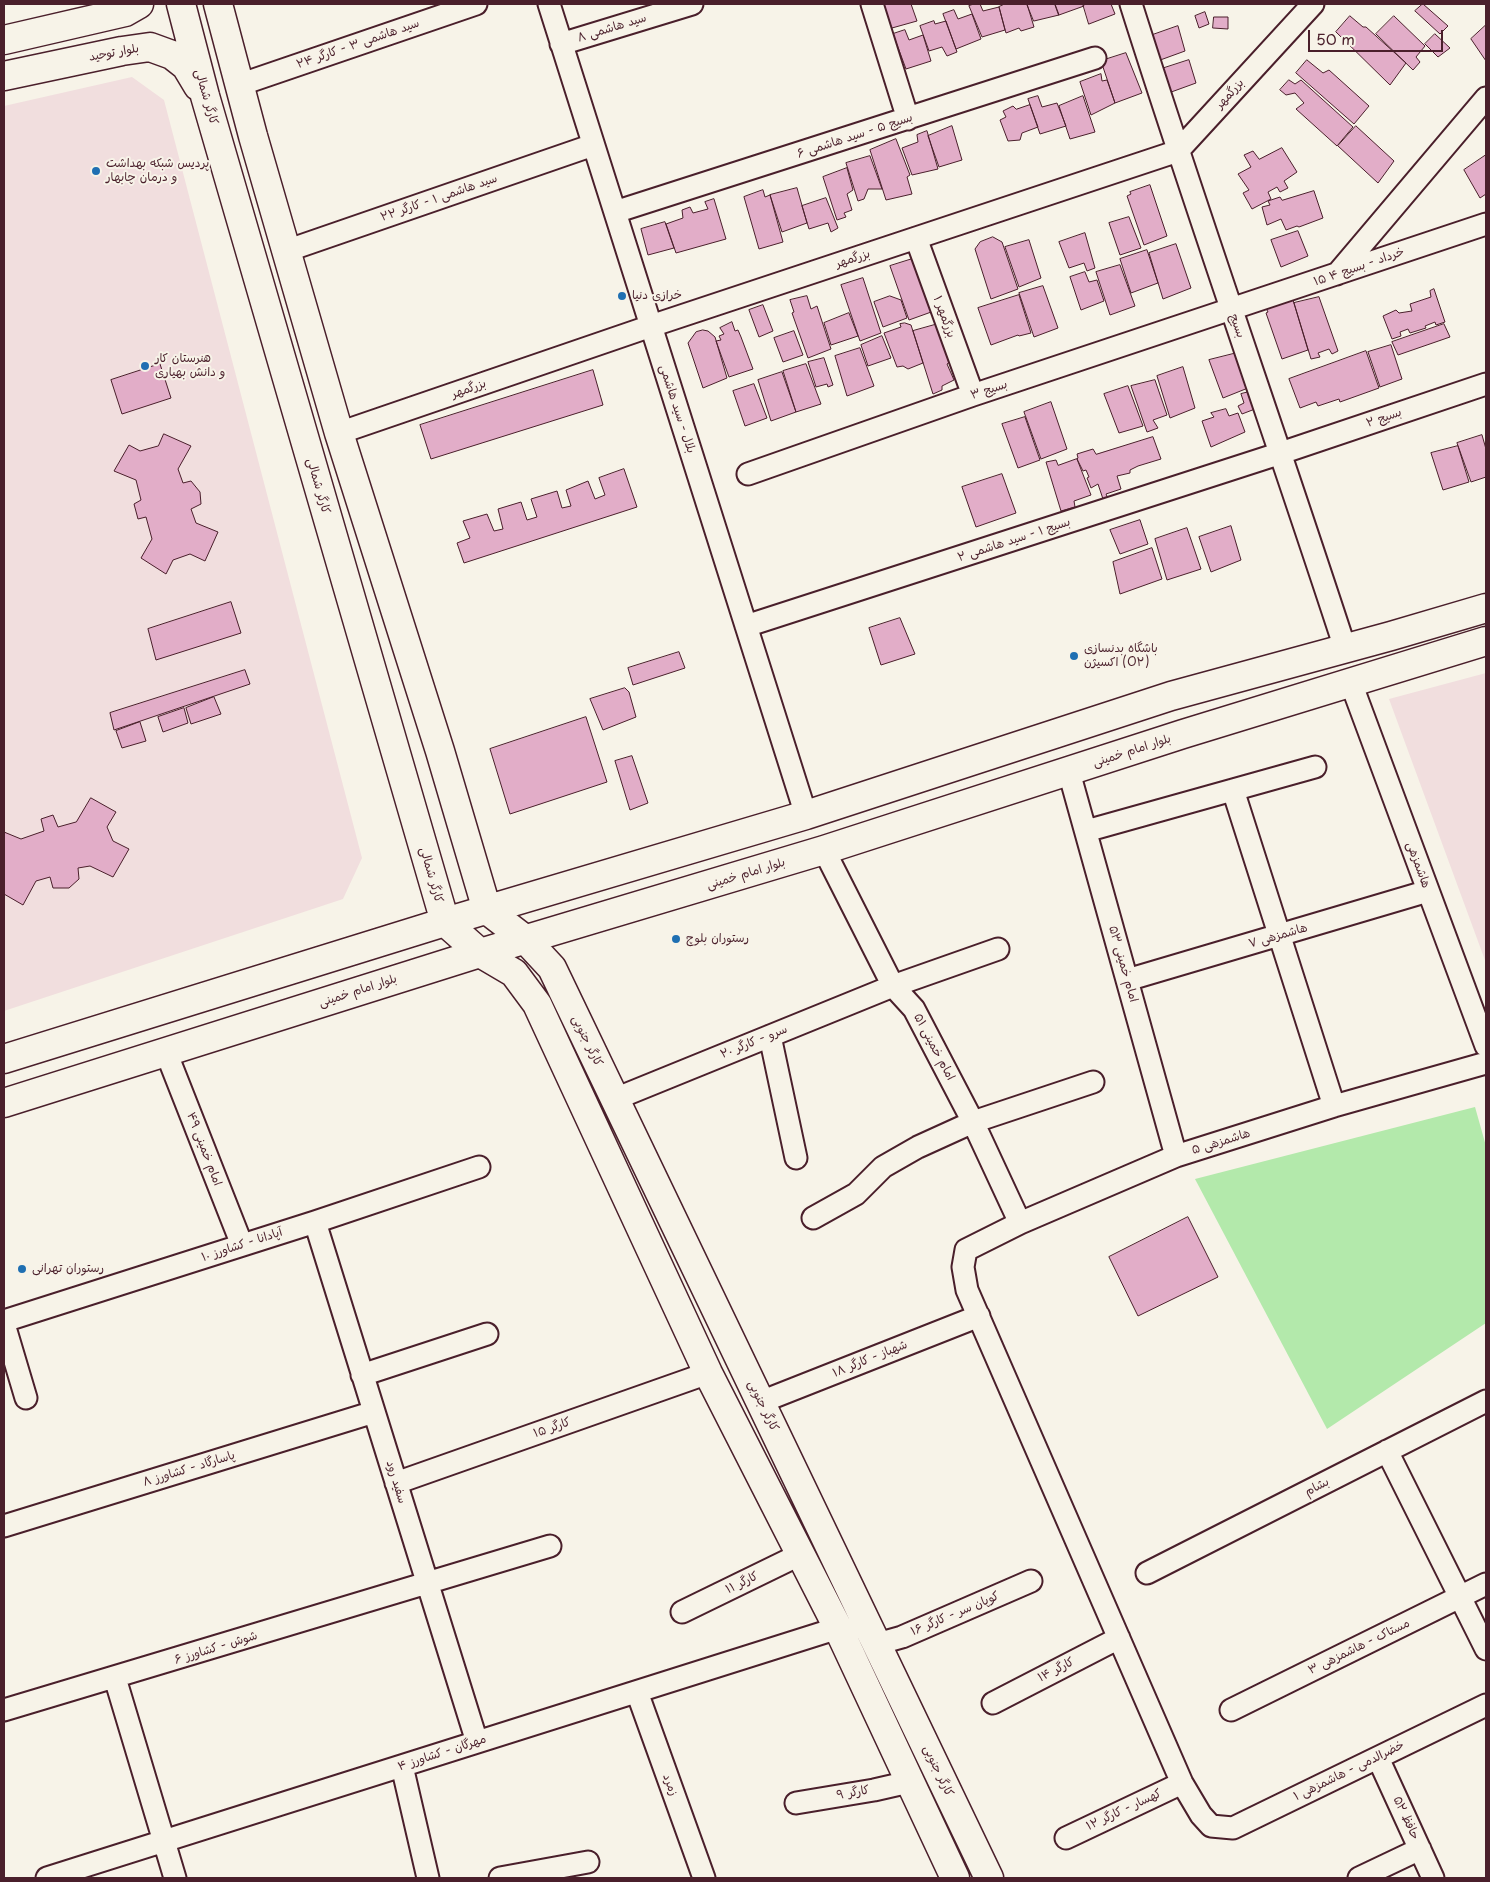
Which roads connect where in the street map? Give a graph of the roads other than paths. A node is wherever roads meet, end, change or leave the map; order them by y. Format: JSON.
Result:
{"nodes":[{"id":1,"x":139,"y":4,"type":"edge"},
{"id":2,"x":180,"y":4,"type":"edge"},
{"id":3,"x":218,"y":4,"type":"edge"},
{"id":4,"x":476,"y":4,"type":"edge"},
{"id":5,"x":549,"y":4,"type":"edge"},
{"id":6,"x":692,"y":4,"type":"edge"},
{"id":7,"x":872,"y":4,"type":"edge"},
{"id":8,"x":1131,"y":4,"type":"edge"},
{"id":9,"x":1312,"y":4,"type":"edge"},
{"id":10,"x":4,"y":40,"type":"edge"},
{"id":11,"x":561,"y":44,"type":"junction"},
{"id":12,"x":4,"y":45,"type":"edge"},
{"id":13,"x":1095,"y":58,"type":"dead end"},
{"id":14,"x":6,"y":75,"type":"edge"},
{"id":15,"x":240,"y":85,"type":"junction"},
{"id":16,"x":205,"y":96,"type":"junction"},
{"id":17,"x":1486,"y":98,"type":"edge"},
{"id":18,"x":908,"y":119,"type":"junction"},
{"id":19,"x":593,"y":144,"type":"junction"},
{"id":20,"x":1178,"y":151,"type":"junction"},
{"id":21,"x":615,"y":212,"type":"junction"},
{"id":22,"x":1486,"y":224,"type":"edge"},
{"id":23,"x":916,"y":238,"type":"junction"},
{"id":24,"x":286,"y":251,"type":"junction"},
{"id":25,"x":1337,"y":274,"type":"junction"},
{"id":26,"x":1231,"y":310,"type":"junction"},
{"id":27,"x":651,"y":326,"type":"junction"},
{"id":28,"x":1486,"y":384,"type":"edge"},
{"id":29,"x":972,"y":395,"type":"junction"},
{"id":30,"x":339,"y":434,"type":"junction"},
{"id":31,"x":1281,"y":453,"type":"junction"},
{"id":32,"x":748,"y":474,"type":"dead end"},
{"id":33,"x":1486,"y":608,"type":"edge"},
{"id":34,"x":746,"y":626,"type":"junction"},
{"id":35,"x":1486,"y":641,"type":"edge"},
{"id":36,"x":1345,"y":648,"type":"junction"},
{"id":37,"x":1351,"y":683,"type":"junction"},
{"id":38,"x":440,"y":751,"type":"junction"},
{"id":39,"x":398,"y":760,"type":"junction"},
{"id":40,"x":1315,"y":767,"type":"dead end"},
{"id":41,"x":1069,"y":772,"type":"junction"},
{"id":42,"x":1233,"y":790,"type":"junction"},
{"id":43,"x":806,"y":815,"type":"junction"},
{"id":44,"x":1086,"y":831,"type":"junction"},
{"id":45,"x":824,"y":850,"type":"junction"},
{"id":46,"x":1428,"y":892,"type":"junction"},
{"id":47,"x":487,"y":910,"type":"junction"},
{"id":48,"x":445,"y":922,"type":"junction"},
{"id":49,"x":1280,"y":935,"type":"junction"},
{"id":50,"x":526,"y":940,"type":"junction"},
{"id":51,"x":998,"y":949,"type":"dead end"},
{"id":52,"x":480,"y":953,"type":"junction"},
{"id":53,"x":1127,"y":980,"type":"junction"},
{"id":54,"x":893,"y":986,"type":"junction"},
{"id":55,"x":770,"y":1036,"type":"junction"},
{"id":56,"x":1486,"y":1046,"type":"edge"},
{"id":57,"x":166,"y":1052,"type":"junction"},
{"id":58,"x":4,"y":1059,"type":"edge"},
{"id":59,"x":1486,"y":1064,"type":"edge"},
{"id":60,"x":1094,"y":1082,"type":"dead end"},
{"id":61,"x":615,"y":1099,"type":"junction"},
{"id":62,"x":4,"y":1103,"type":"edge"},
{"id":63,"x":1334,"y":1106,"type":"junction"},
{"id":64,"x":973,"y":1122,"type":"junction"},
{"id":65,"x":1176,"y":1156,"type":"junction"},
{"id":66,"x":796,"y":1158,"type":"dead end"},
{"id":67,"x":479,"y":1167,"type":"dead end"},
{"id":68,"x":813,"y":1218,"type":"dead end"},
{"id":69,"x":315,"y":1222,"type":"junction"},
{"id":70,"x":1020,"y":1223,"type":"junction"},
{"id":71,"x":242,"y":1245,"type":"junction"},
{"id":72,"x":978,"y":1316,"type":"junction"},
{"id":73,"x":4,"y":1322,"type":"edge"},
{"id":74,"x":487,"y":1334,"type":"dead end"},
{"id":75,"x":740,"y":1359,"type":"junction"},
{"id":76,"x":708,"y":1373,"type":"junction"},
{"id":77,"x":362,"y":1375,"type":"junction"},
{"id":78,"x":26,"y":1398,"type":"dead end"},
{"id":79,"x":1486,"y":1400,"type":"edge"},
{"id":80,"x":761,"y":1402,"type":"junction"},
{"id":81,"x":374,"y":1412,"type":"junction"},
{"id":82,"x":1387,"y":1451,"type":"junction"},
{"id":83,"x":396,"y":1483,"type":"junction"},
{"id":84,"x":4,"y":1526,"type":"edge"},
{"id":85,"x":550,"y":1546,"type":"dead end"},
{"id":86,"x":801,"y":1554,"type":"junction"},
{"id":87,"x":1147,"y":1573,"type":"dead end"},
{"id":88,"x":1031,"y":1581,"type":"dead end"},
{"id":89,"x":427,"y":1584,"type":"junction"},
{"id":90,"x":1486,"y":1584,"type":"edge"},
{"id":91,"x":1461,"y":1597,"type":"junction"},
{"id":92,"x":682,"y":1612,"type":"dead end"},
{"id":93,"x":838,"y":1628,"type":"junction"},
{"id":94,"x":1119,"y":1638,"type":"junction"},
{"id":95,"x":877,"y":1644,"type":"junction"},
{"id":96,"x":1486,"y":1649,"type":"edge"},
{"id":97,"x":115,"y":1678,"type":"junction"},
{"id":98,"x":636,"y":1692,"type":"junction"},
{"id":99,"x":993,"y":1703,"type":"dead end"},
{"id":100,"x":1486,"y":1705,"type":"edge"},
{"id":101,"x":4,"y":1710,"type":"edge"},
{"id":102,"x":1231,"y":1710,"type":"dead end"},
{"id":103,"x":477,"y":1742,"type":"junction"},
{"id":104,"x":1378,"y":1758,"type":"junction"},
{"id":105,"x":402,"y":1766,"type":"junction"},
{"id":106,"x":909,"y":1782,"type":"junction"},
{"id":107,"x":1182,"y":1783,"type":"junction"},
{"id":108,"x":796,"y":1803,"type":"dead end"},
{"id":109,"x":1066,"y":1838,"type":"dead end"},
{"id":110,"x":164,"y":1841,"type":"junction"},
{"id":111,"x":1420,"y":1849,"type":"junction"},
{"id":112,"x":588,"y":1862,"type":"dead end"},
{"id":113,"x":47,"y":1878,"type":"edge"},
{"id":114,"x":175,"y":1878,"type":"edge"},
{"id":115,"x":428,"y":1878,"type":"edge"},
{"id":116,"x":500,"y":1878,"type":"edge"},
{"id":117,"x":704,"y":1878,"type":"edge"},
{"id":118,"x":955,"y":1878,"type":"edge"},
{"id":119,"x":989,"y":1878,"type":"edge"},
{"id":120,"x":1359,"y":1878,"type":"edge"},
{"id":121,"x":1433,"y":1878,"type":"edge"}],
"edges":[{"from":1,"to":10,"type":"main road"},
{"from":2,"to":16,"type":"main road","name":"کارگر شمالی"},
{"from":3,"to":15,"type":"main road"},
{"from":4,"to":15,"type":"street","name":"سید هاشمی ۳ - کارگر ۲۴"},
{"from":5,"to":11,"type":"street","name":"بلال - سید هاشمی"},
{"from":6,"to":11,"type":"street","name":"سید هاشمی ۸"},
{"from":7,"to":18,"type":"street"},
{"from":8,"to":20,"type":"street","name":"بسیج"},
{"from":9,"to":20,"type":"street","name":"بزرگمهر"},
{"from":11,"to":19,"type":"street","name":"بلال - سید هاشمی"},
{"from":12,"to":14,"type":"main road"},
{"from":13,"to":18,"type":"street","name":"بسیج ۵ - سید هاشمی ۶"},
{"from":14,"to":16,"type":"main road","name":"بلوار توحید"},
{"from":15,"to":24,"type":"main road"},
{"from":16,"to":39,"type":"main road","name":"کارگر شمالی"},
{"from":17,"to":25,"type":"street"},
{"from":18,"to":21,"type":"street","name":"بسیج ۵ - سید هاشمی ۶"},
{"from":19,"to":21,"type":"street","name":"بلال - سید هاشمی"},
{"from":19,"to":24,"type":"street","name":"سید هاشمی ۱ - کارگر ۲۲"},
{"from":20,"to":23,"type":"street","name":"بزرگمهر"},
{"from":20,"to":26,"type":"street","name":"بسیج"},
{"from":21,"to":27,"type":"street","name":"بلال - سید هاشمی"},
{"from":22,"to":25,"type":"street","name":"۱۵ خرداد - بسیج ۴"},
{"from":23,"to":27,"type":"street","name":"بزرگمهر"},
{"from":23,"to":29,"type":"street","name":"بزرگمهر ۱"},
{"from":24,"to":30,"type":"main road"},
{"from":25,"to":26,"type":"street","name":"۱۵ خرداد - بسیج ۴"},
{"from":26,"to":29,"type":"street","name":"بسیج ۳"},
{"from":26,"to":31,"type":"street","name":"بسیج"},
{"from":27,"to":30,"type":"street","name":"بزرگمهر"},
{"from":27,"to":34,"type":"street","name":"بلال - سید هاشمی"},
{"from":28,"to":31,"type":"street","name":"بسیج ۲"},
{"from":29,"to":32,"type":"street","name":"بسیج ۳"},
{"from":30,"to":38,"type":"main road"},
{"from":31,"to":34,"type":"street","name":"بسیج ۱ - سید هاشمی ۲"},
{"from":31,"to":36,"type":"street","name":"بسیج"},
{"from":33,"to":36,"type":"main road"},
{"from":34,"to":43,"type":"street","name":"بلال - سید هاشمی"},
{"from":35,"to":37,"type":"main road","name":"بلوار امام خمینی"},
{"from":36,"to":43,"type":"main road"},
{"from":37,"to":41,"type":"main road","name":"بلوار امام خمینی"},
{"from":37,"to":46,"type":"street","name":"هاشمزهی"},
{"from":38,"to":39,"type":"main road"},
{"from":38,"to":47,"type":"main road"},
{"from":39,"to":48,"type":"main road","name":"کارگر شمالی"},
{"from":40,"to":42,"type":"street"},
{"from":41,"to":44,"type":"street","name":"امام خمینی ۵۳"},
{"from":41,"to":45,"type":"main road","name":"بلوار امام خمینی"},
{"from":42,"to":44,"type":"street"},
{"from":42,"to":49,"type":"street"},
{"from":43,"to":47,"type":"main road"},
{"from":44,"to":53,"type":"street","name":"امام خمینی ۵۳"},
{"from":45,"to":50,"type":"main road","name":"بلوار امام خمینی"},
{"from":45,"to":54,"type":"street","name":"امام خمینی ۵۱"},
{"from":46,"to":49,"type":"street","name":"هاشمزهی ۷"},
{"from":46,"to":56,"type":"street","name":"هاشمزهی"},
{"from":47,"to":48,"type":"main road"},
{"from":47,"to":50,"type":"main road"},
{"from":48,"to":52,"type":"main road"},
{"from":48,"to":58,"type":"main road"},
{"from":49,"to":53,"type":"street","name":"هاشمزهی ۷"},
{"from":49,"to":63,"type":"street"},
{"from":50,"to":52,"type":"main road","name":"بلوار امام خمینی"},
{"from":50,"to":61,"type":"main road","name":"کارگر جنوبی"},
{"from":51,"to":54,"type":"street","name":"سرو - کارگر ۲۰"},
{"from":52,"to":57,"type":"main road","name":"بلوار امام خمینی"},
{"from":52,"to":76,"type":"main road"},
{"from":53,"to":65,"type":"street","name":"امام خمینی ۵۳"},
{"from":54,"to":55,"type":"street","name":"سرو - کارگر ۲۰"},
{"from":54,"to":64,"type":"street","name":"امام خمینی ۵۱"},
{"from":55,"to":61,"type":"street","name":"سرو - کارگر ۲۰"},
{"from":55,"to":66,"type":"street"},
{"from":57,"to":62,"type":"main road","name":"بلوار امام خمینی"},
{"from":57,"to":71,"type":"street","name":"امام خمینی ۴۹"},
{"from":59,"to":63,"type":"street","name":"هاشمزهی ۵"},
{"from":60,"to":64,"type":"street"},
{"from":61,"to":75,"type":"main road","name":"کارگر جنوبی"},
{"from":63,"to":65,"type":"street","name":"هاشمزهی ۵"},
{"from":64,"to":68,"type":"street"},
{"from":64,"to":70,"type":"street","name":"امام خمینی ۵۱"},
{"from":65,"to":70,"type":"street","name":"هاشمزهی ۵"},
{"from":67,"to":69,"type":"street","name":"آپادانا - کشاورز ۱۰"},
{"from":69,"to":71,"type":"street","name":"آپادانا - کشاورز ۱۰"},
{"from":69,"to":77,"type":"street","name":"سفید رود"},
{"from":70,"to":72,"type":"street","name":"هاشمزهی ۵"},
{"from":71,"to":73,"type":"street","name":"آپادانا - کشاورز ۱۰"},
{"from":72,"to":80,"type":"street","name":"شهباز - کارگر ۱۸"},
{"from":72,"to":94,"type":"street"},
{"from":73,"to":78,"type":"street"},
{"from":74,"to":77,"type":"street"},
{"from":75,"to":76,"type":"main road"},
{"from":75,"to":80,"type":"main road","name":"کارگر جنوبی"},
{"from":76,"to":83,"type":"street","name":"کارگر ۱۵"},
{"from":76,"to":86,"type":"main road"},
{"from":77,"to":81,"type":"street","name":"سفید رود"},
{"from":79,"to":82,"type":"street","name":"بشام"},
{"from":80,"to":95,"type":"main road","name":"کارگر جنوبی"},
{"from":81,"to":83,"type":"street","name":"سفید رود"},
{"from":81,"to":84,"type":"street","name":"پاسارگاد - کشاورز ۸"},
{"from":82,"to":87,"type":"street","name":"بشام"},
{"from":82,"to":91,"type":"street"},
{"from":83,"to":89,"type":"street","name":"سفید رود"},
{"from":85,"to":89,"type":"street","name":"شوش - کشاورز ۶"},
{"from":86,"to":92,"type":"street","name":"کارگر ۱۱"},
{"from":86,"to":93,"type":"main road"},
{"from":88,"to":95,"type":"street","name":"کوپان سر - کارگر ۱۶"},
{"from":89,"to":97,"type":"street","name":"شوش - کشاورز ۶"},
{"from":89,"to":103,"type":"street","name":"سفید رود"},
{"from":90,"to":91,"type":"street","name":"مستاک - هاشمزهی ۳"},
{"from":91,"to":96,"type":"street"},
{"from":91,"to":102,"type":"street","name":"مستاک - هاشمزهی ۳"},
{"from":93,"to":98,"type":"street","name":"مهرگان - کشاورز ۴"},
{"from":93,"to":106,"type":"main road"},
{"from":94,"to":99,"type":"street","name":"کارگر ۱۴"},
{"from":94,"to":107,"type":"street"},
{"from":95,"to":119,"type":"main road","name":"کارگر جنوبی"},
{"from":97,"to":101,"type":"street","name":"شوش - کشاورز ۶"},
{"from":97,"to":110,"type":"street"},
{"from":98,"to":103,"type":"street","name":"مهرگان - کشاورز ۴"},
{"from":98,"to":117,"type":"street","name":"زمرد"},
{"from":100,"to":104,"type":"street","name":"خضرالدمی - هاشمزهی ۱"},
{"from":103,"to":105,"type":"street","name":"مهرگان - کشاورز ۴"},
{"from":104,"to":107,"type":"street","name":"خضرالدمی - هاشمزهی ۱"},
{"from":104,"to":111,"type":"street","name":"حافظ ۵۲"},
{"from":105,"to":110,"type":"street","name":"مهرگان - کشاورز ۴"},
{"from":105,"to":115,"type":"street"},
{"from":106,"to":108,"type":"street","name":"کارگر ۹"},
{"from":106,"to":118,"type":"main road"},
{"from":107,"to":109,"type":"street","name":"کهسار - کارگر ۱۲"},
{"from":110,"to":113,"type":"street","name":"مهرگان - کشاورز ۴"},
{"from":110,"to":114,"type":"street"},
{"from":111,"to":120,"type":"street"},
{"from":111,"to":121,"type":"street","name":"حافظ ۵۲"},
{"from":112,"to":116,"type":"street"}]}
